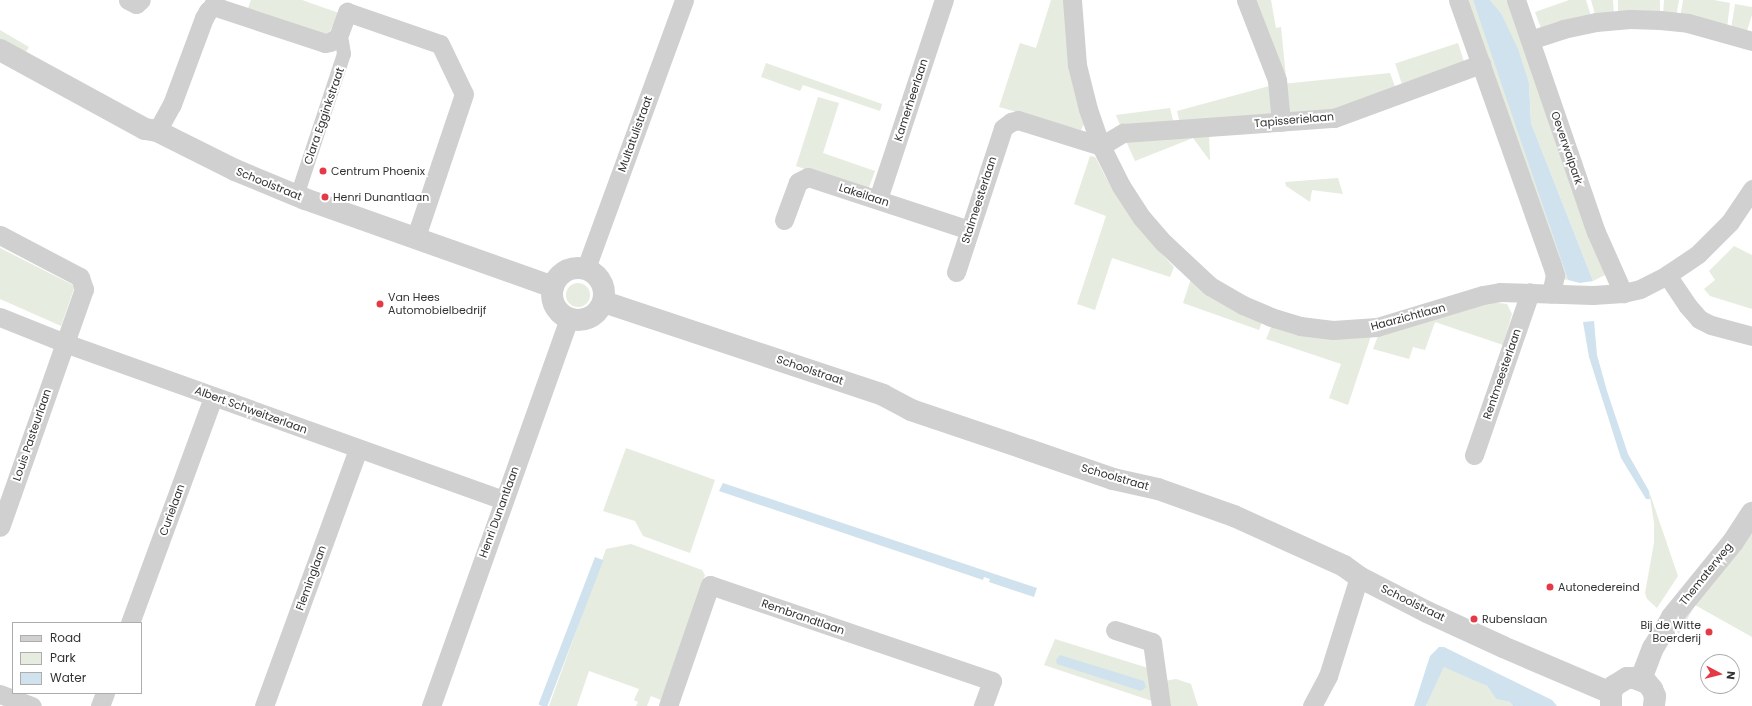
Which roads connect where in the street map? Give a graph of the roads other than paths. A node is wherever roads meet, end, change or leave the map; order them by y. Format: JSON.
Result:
{"nodes":[{"id":1,"x":684,"y":0,"type":"edge"},
{"id":2,"x":944,"y":0,"type":"edge"},
{"id":3,"x":1072,"y":0,"type":"edge"},
{"id":4,"x":1246,"y":0,"type":"edge"},
{"id":5,"x":1458,"y":0,"type":"edge"},
{"id":6,"x":1516,"y":0,"type":"edge"},
{"id":7,"x":214,"y":3,"type":"edge"},
{"id":8,"x":338,"y":37,"type":"junction"},
{"id":9,"x":1530,"y":40,"type":"junction"},
{"id":10,"x":1752,"y":41,"type":"edge"},
{"id":11,"x":0,"y":50,"type":"edge"},
{"id":12,"x":1481,"y":64,"type":"junction"},
{"id":13,"x":1280,"y":122,"type":"junction"},
{"id":14,"x":157,"y":131,"type":"junction"},
{"id":15,"x":1101,"y":146,"type":"junction"},
{"id":16,"x":1752,"y":189,"type":"edge"},
{"id":17,"x":297,"y":196,"type":"junction"},
{"id":18,"x":878,"y":199,"type":"junction"},
{"id":19,"x":784,"y":220,"type":"dead end"},
{"id":20,"x":969,"y":230,"type":"junction"},
{"id":21,"x":0,"y":235,"type":"edge"},
{"id":22,"x":416,"y":237,"type":"junction"},
{"id":23,"x":586,"y":268,"type":"junction"},
{"id":24,"x":956,"y":272,"type":"dead end"},
{"id":25,"x":1667,"y":275,"type":"junction"},
{"id":26,"x":553,"y":287,"type":"junction"},
{"id":27,"x":1530,"y":292,"type":"junction"},
{"id":28,"x":1623,"y":293,"type":"junction"},
{"id":29,"x":1551,"y":294,"type":"junction"},
{"id":30,"x":604,"y":302,"type":"junction"},
{"id":31,"x":0,"y":317,"type":"edge"},
{"id":32,"x":569,"y":318,"type":"junction"},
{"id":33,"x":1752,"y":336,"type":"edge"},
{"id":34,"x":65,"y":343,"type":"junction"},
{"id":35,"x":213,"y":397,"type":"junction"},
{"id":36,"x":358,"y":449,"type":"junction"},
{"id":37,"x":1474,"y":455,"type":"dead end"},
{"id":38,"x":504,"y":500,"type":"junction"},
{"id":39,"x":1752,"y":514,"type":"edge"},
{"id":40,"x":0,"y":527,"type":"edge"},
{"id":41,"x":1359,"y":577,"type":"junction"},
{"id":42,"x":130,"y":622,"type":"edge"},
{"id":43,"x":1115,"y":630,"type":"dead end"},
{"id":44,"x":1641,"y":679,"type":"junction"},
{"id":45,"x":0,"y":694,"type":"edge"},
{"id":46,"x":105,"y":694,"type":"edge"},
{"id":47,"x":1611,"y":700,"type":"edge"},
{"id":48,"x":32,"y":706,"type":"edge"},
{"id":49,"x":100,"y":706,"type":"edge"},
{"id":50,"x":264,"y":706,"type":"edge"},
{"id":51,"x":431,"y":706,"type":"edge"},
{"id":52,"x":668,"y":706,"type":"edge"},
{"id":53,"x":983,"y":706,"type":"edge"},
{"id":54,"x":1161,"y":706,"type":"edge"},
{"id":55,"x":1312,"y":706,"type":"edge"},
{"id":56,"x":1654,"y":706,"type":"edge"}],
"edges":[{"from":1,"to":23,"type":"street","name":"Multatulistraat"},
{"from":2,"to":18,"type":"street","name":"Kamerheerlaan"},
{"from":3,"to":15,"type":"street","name":"Haarzichtlaan"},
{"from":4,"to":13,"type":"street"},
{"from":5,"to":12,"type":"street"},
{"from":6,"to":9,"type":"street","name":"Oeverwalpark"},
{"from":7,"to":8,"type":"street"},
{"from":7,"to":14,"type":"street"},
{"from":8,"to":17,"type":"street","name":"Clara Egginkstraat"},
{"from":8,"to":22,"type":"street"},
{"from":9,"to":10,"type":"street"},
{"from":9,"to":28,"type":"street","name":"Oeverwalpark"},
{"from":11,"to":14,"type":"street","name":"Schoolstraat"},
{"from":12,"to":13,"type":"street","name":"Tapisserielaan"},
{"from":12,"to":29,"type":"street"},
{"from":13,"to":15,"type":"street","name":"Tapisserielaan"},
{"from":14,"to":17,"type":"street","name":"Schoolstraat"},
{"from":15,"to":20,"type":"street","name":"Stalmeesterlaan"},
{"from":15,"to":27,"type":"street","name":"Haarzichtlaan"},
{"from":16,"to":25,"type":"street","name":"Haarzichtlaan"},
{"from":17,"to":22,"type":"street","name":"Schoolstraat"},
{"from":18,"to":19,"type":"street","name":"Lakeilaan"},
{"from":18,"to":20,"type":"street","name":"Lakeilaan"},
{"from":20,"to":24,"type":"street","name":"Stalmeesterlaan"},
{"from":21,"to":34,"type":"street","name":"Louis Pasteurlaan"},
{"from":22,"to":26,"type":"street","name":"Schoolstraat"},
{"from":23,"to":26,"type":"street"},
{"from":23,"to":30,"type":"street"},
{"from":25,"to":28,"type":"street","name":"Haarzichtlaan"},
{"from":25,"to":33,"type":"street"},
{"from":26,"to":32,"type":"street"},
{"from":27,"to":29,"type":"street","name":"Haarzichtlaan"},
{"from":27,"to":37,"type":"street","name":"Rentmeesterlaan"},
{"from":28,"to":29,"type":"street","name":"Haarzichtlaan"},
{"from":30,"to":32,"type":"street"},
{"from":30,"to":41,"type":"street","name":"Schoolstraat"},
{"from":31,"to":34,"type":"street","name":"Albert Schweitzerlaan"},
{"from":32,"to":38,"type":"street","name":"Henri Dunantlaan"},
{"from":34,"to":35,"type":"street","name":"Albert Schweitzerlaan"},
{"from":34,"to":40,"type":"street","name":"Louis Pasteurlaan"},
{"from":35,"to":36,"type":"street","name":"Albert Schweitzerlaan"},
{"from":35,"to":42,"type":"street","name":"Curielaan"},
{"from":36,"to":38,"type":"street","name":"Albert Schweitzerlaan"},
{"from":36,"to":50,"type":"street","name":"Fleminglaan"},
{"from":38,"to":51,"type":"street","name":"Henri Dunantlaan"},
{"from":39,"to":44,"type":"street","name":"Thematerweg"},
{"from":41,"to":47,"type":"street","name":"Schoolstraat"},
{"from":41,"to":55,"type":"street"},
{"from":43,"to":54,"type":"street"},
{"from":44,"to":47,"type":"street"},
{"from":44,"to":56,"type":"street"},
{"from":45,"to":48,"type":"street"},
{"from":46,"to":49,"type":"street"},
{"from":52,"to":53,"type":"street","name":"Rembrandtlaan"}]}
